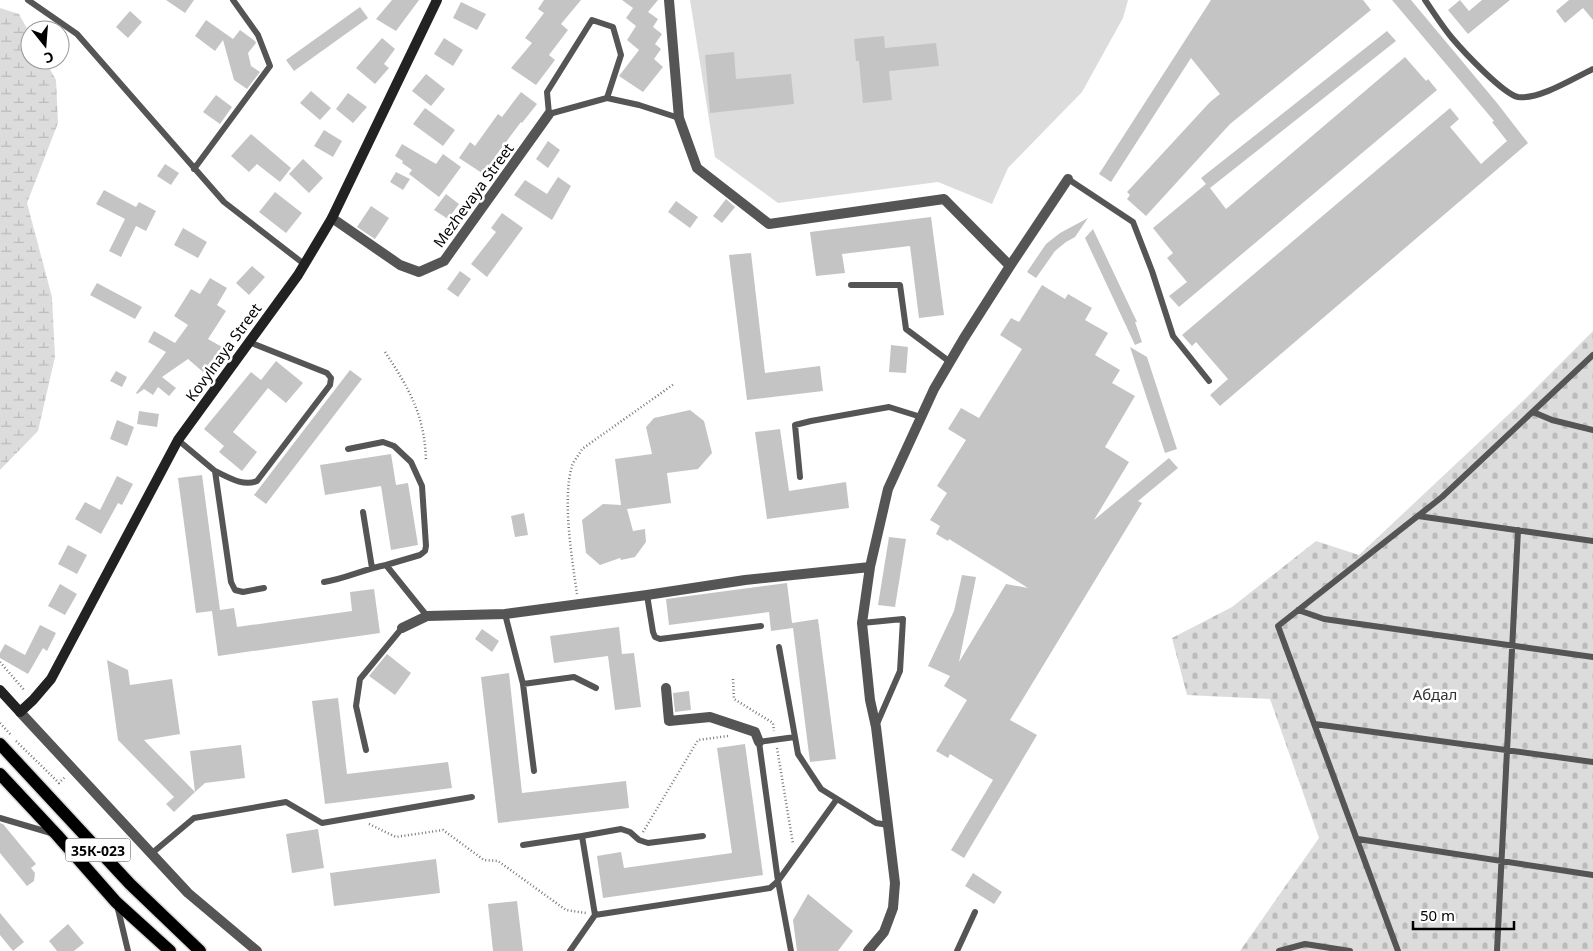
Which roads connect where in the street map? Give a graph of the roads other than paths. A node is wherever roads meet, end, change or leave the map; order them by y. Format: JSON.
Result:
{"nodes":[{"id":1,"x":28,"y":0,"type":"edge"},
{"id":2,"x":234,"y":0,"type":"edge"},
{"id":3,"x":437,"y":0,"type":"edge"},
{"id":4,"x":669,"y":0,"type":"edge"},
{"id":5,"x":1425,"y":0,"type":"edge"},
{"id":6,"x":1593,"y":69,"type":"edge"},
{"id":7,"x":607,"y":98,"type":"junction"},
{"id":8,"x":549,"y":114,"type":"junction"},
{"id":9,"x":680,"y":118,"type":"junction"},
{"id":10,"x":194,"y":169,"type":"junction"},
{"id":11,"x":1068,"y":179,"type":"joint"},
{"id":12,"x":332,"y":218,"type":"junction"},
{"id":13,"x":304,"y":264,"type":"junction"},
{"id":14,"x":1010,"y":266,"type":"junction"},
{"id":15,"x":851,"y":285,"type":"dead end"},
{"id":16,"x":249,"y":342,"type":"junction"},
{"id":17,"x":1593,"y":355,"type":"edge"},
{"id":18,"x":950,"y":362,"type":"junction"},
{"id":19,"x":1209,"y":381,"type":"dead end"},
{"id":20,"x":1533,"y":412,"type":"junction"},
{"id":21,"x":921,"y":417,"type":"junction"},
{"id":22,"x":1593,"y":430,"type":"edge"},
{"id":23,"x":178,"y":440,"type":"junction"},
{"id":24,"x":348,"y":449,"type":"dead end"},
{"id":25,"x":215,"y":471,"type":"junction"},
{"id":26,"x":800,"y":477,"type":"dead end"},
{"id":27,"x":363,"y":512,"type":"dead end"},
{"id":28,"x":1418,"y":516,"type":"junction"},
{"id":29,"x":1518,"y":530,"type":"junction"},
{"id":30,"x":1593,"y":541,"type":"edge"},
{"id":31,"x":386,"y":565,"type":"junction"},
{"id":32,"x":870,"y":567,"type":"junction"},
{"id":33,"x":372,"y":568,"type":"junction"},
{"id":34,"x":324,"y":582,"type":"dead end"},
{"id":35,"x":264,"y":588,"type":"dead end"},
{"id":36,"x":648,"y":595,"type":"junction"},
{"id":37,"x":1298,"y":610,"type":"junction"},
{"id":38,"x":504,"y":614,"type":"junction"},
{"id":39,"x":427,"y":616,"type":"junction"},
{"id":40,"x":862,"y":623,"type":"junction"},
{"id":41,"x":761,"y":626,"type":"dead end"},
{"id":42,"x":402,"y":628,"type":"joint"},
{"id":43,"x":1512,"y":646,"type":"junction"},
{"id":44,"x":779,"y":647,"type":"dead end"},
{"id":45,"x":1593,"y":657,"type":"edge"},
{"id":46,"x":523,"y":684,"type":"junction"},
{"id":47,"x":596,"y":688,"type":"dead end"},
{"id":48,"x":666,"y":688,"type":"dead end"},
{"id":49,"x":0,"y":690,"type":"edge"},
{"id":50,"x":20,"y":712,"type":"junction"},
{"id":51,"x":1315,"y":724,"type":"junction"},
{"id":52,"x":876,"y":727,"type":"junction"},
{"id":53,"x":795,"y":737,"type":"junction"},
{"id":54,"x":759,"y":742,"type":"junction"},
{"id":55,"x":0,"y":744,"type":"edge"},
{"id":56,"x":366,"y":750,"type":"dead end"},
{"id":57,"x":1507,"y":750,"type":"junction"},
{"id":58,"x":1593,"y":762,"type":"edge"},
{"id":59,"x":534,"y":771,"type":"dead end"},
{"id":60,"x":0,"y":774,"type":"edge"},
{"id":61,"x":472,"y":797,"type":"dead end"},
{"id":62,"x":837,"y":799,"type":"junction"},
{"id":63,"x":0,"y":818,"type":"edge"},
{"id":64,"x":888,"y":825,"type":"junction"},
{"id":65,"x":57,"y":835,"type":"junction"},
{"id":66,"x":582,"y":836,"type":"junction"},
{"id":67,"x":703,"y":836,"type":"dead end"},
{"id":68,"x":1358,"y":839,"type":"junction"},
{"id":69,"x":523,"y":845,"type":"dead end"},
{"id":70,"x":151,"y":854,"type":"junction"},
{"id":71,"x":1501,"y":861,"type":"junction"},
{"id":72,"x":1593,"y":875,"type":"edge"},
{"id":73,"x":778,"y":881,"type":"junction"},
{"id":74,"x":116,"y":902,"type":"junction"},
{"id":75,"x":975,"y":912,"type":"dead end"},
{"id":76,"x":595,"y":915,"type":"junction"},
{"id":77,"x":1317,"y":949,"type":"edge"},
{"id":78,"x":128,"y":951,"type":"edge"},
{"id":79,"x":170,"y":951,"type":"edge"},
{"id":80,"x":200,"y":951,"type":"edge"},
{"id":81,"x":257,"y":951,"type":"edge"},
{"id":82,"x":570,"y":951,"type":"edge"},
{"id":83,"x":791,"y":951,"type":"edge"},
{"id":84,"x":868,"y":951,"type":"edge"},
{"id":85,"x":957,"y":951,"type":"edge"},
{"id":86,"x":1280,"y":951,"type":"edge"},
{"id":87,"x":1350,"y":951,"type":"edge"},
{"id":88,"x":1398,"y":951,"type":"edge"},
{"id":89,"x":1497,"y":951,"type":"edge"}],
"edges":[{"from":1,"to":10,"type":"lane"},
{"from":2,"to":10,"type":"lane"},
{"from":3,"to":12,"type":"street","name":"Kovylnaya Street"},
{"from":4,"to":9,"type":"street"},
{"from":5,"to":6,"type":"lane"},
{"from":7,"to":8,"type":"lane"},
{"from":7,"to":8,"type":"lane"},
{"from":7,"to":9,"type":"lane"},
{"from":8,"to":12,"type":"street","name":"Mezhevaya Street"},
{"from":9,"to":14,"type":"street"},
{"from":10,"to":13,"type":"lane"},
{"from":11,"to":14,"type":"street"},
{"from":11,"to":19,"type":"lane"},
{"from":12,"to":13,"type":"street","name":"Kovylnaya Street"},
{"from":13,"to":16,"type":"street","name":"Kovylnaya Street"},
{"from":14,"to":18,"type":"street"},
{"from":15,"to":18,"type":"lane"},
{"from":16,"to":23,"type":"street","name":"Kovylnaya Street"},
{"from":16,"to":25,"type":"lane"},
{"from":17,"to":20,"type":"lane"},
{"from":18,"to":21,"type":"street"},
{"from":20,"to":22,"type":"lane"},
{"from":20,"to":28,"type":"lane"},
{"from":21,"to":26,"type":"lane"},
{"from":21,"to":32,"type":"street"},
{"from":23,"to":25,"type":"lane"},
{"from":23,"to":50,"type":"street","name":"Kovylnaya Street"},
{"from":24,"to":31,"type":"lane"},
{"from":25,"to":35,"type":"lane"},
{"from":27,"to":33,"type":"lane"},
{"from":28,"to":29,"type":"lane"},
{"from":28,"to":37,"type":"lane"},
{"from":29,"to":30,"type":"lane"},
{"from":29,"to":43,"type":"lane"},
{"from":31,"to":33,"type":"lane"},
{"from":31,"to":39,"type":"lane"},
{"from":32,"to":36,"type":"street"},
{"from":32,"to":40,"type":"street"},
{"from":33,"to":34,"type":"lane"},
{"from":36,"to":38,"type":"street"},
{"from":36,"to":41,"type":"lane"},
{"from":37,"to":43,"type":"lane"},
{"from":37,"to":51,"type":"lane"},
{"from":38,"to":39,"type":"street"},
{"from":38,"to":46,"type":"lane"},
{"from":39,"to":42,"type":"street"},
{"from":40,"to":52,"type":"street"},
{"from":40,"to":52,"type":"lane"},
{"from":42,"to":56,"type":"lane"},
{"from":43,"to":45,"type":"lane"},
{"from":43,"to":57,"type":"lane"},
{"from":44,"to":53,"type":"lane"},
{"from":46,"to":47,"type":"lane"},
{"from":46,"to":59,"type":"lane"},
{"from":48,"to":54,"type":"street"},
{"from":49,"to":50,"type":"street"},
{"from":50,"to":70,"type":"street"},
{"from":51,"to":57,"type":"lane"},
{"from":51,"to":68,"type":"lane"},
{"from":52,"to":64,"type":"street"},
{"from":53,"to":54,"type":"lane"},
{"from":53,"to":62,"type":"lane"},
{"from":54,"to":73,"type":"lane"},
{"from":55,"to":80,"type":"main road","number":"35К-023"},
{"from":57,"to":58,"type":"lane"},
{"from":57,"to":71,"type":"lane"},
{"from":60,"to":65,"type":"main road","number":"35К-023"},
{"from":61,"to":70,"type":"lane"},
{"from":62,"to":64,"type":"lane"},
{"from":62,"to":73,"type":"lane"},
{"from":63,"to":65,"type":"lane"},
{"from":64,"to":84,"type":"street"},
{"from":65,"to":74,"type":"main road","number":"35К-023"},
{"from":66,"to":67,"type":"lane"},
{"from":66,"to":69,"type":"lane"},
{"from":66,"to":76,"type":"lane"},
{"from":68,"to":71,"type":"lane"},
{"from":68,"to":88,"type":"lane"},
{"from":70,"to":81,"type":"street"},
{"from":71,"to":72,"type":"lane"},
{"from":71,"to":89,"type":"lane"},
{"from":73,"to":76,"type":"lane"},
{"from":73,"to":83,"type":"lane"},
{"from":74,"to":78,"type":"lane"},
{"from":74,"to":79,"type":"main road","number":"35К-023"},
{"from":75,"to":85,"type":"lane"},
{"from":76,"to":82,"type":"lane"},
{"from":77,"to":86,"type":"lane"},
{"from":77,"to":87,"type":"lane"}]}
